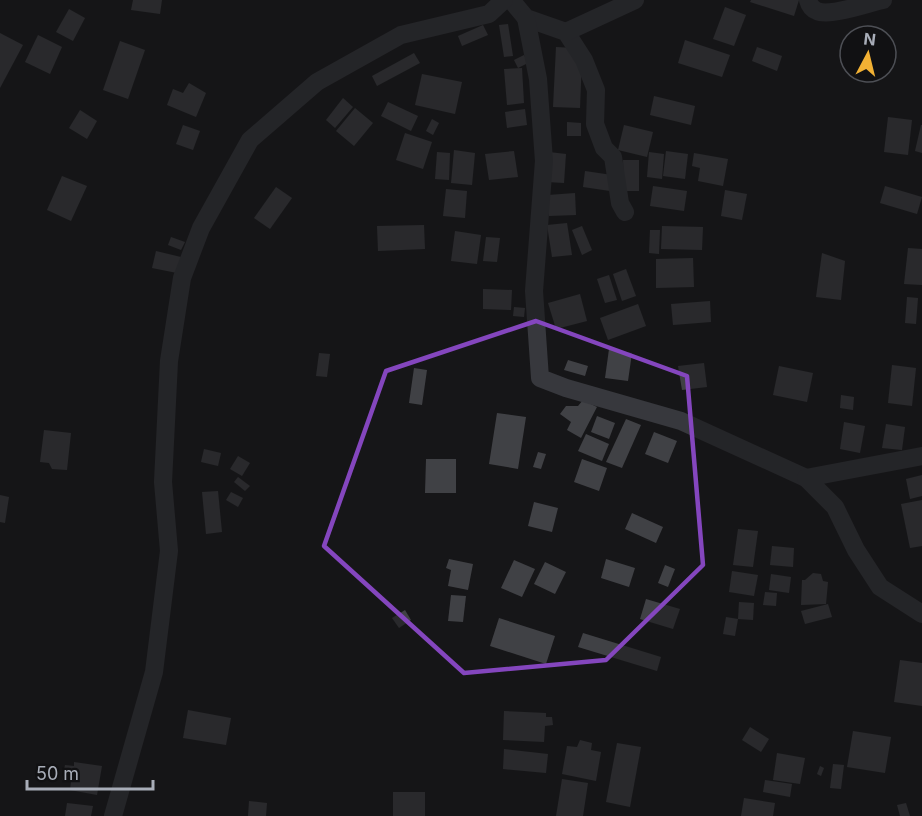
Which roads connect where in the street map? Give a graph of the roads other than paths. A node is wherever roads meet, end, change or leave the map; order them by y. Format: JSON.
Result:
{"nodes":[{"id":1,"x":504,"y":0,"type":"edge"},
{"id":2,"x":511,"y":0,"type":"edge"},
{"id":3,"x":634,"y":0,"type":"edge"},
{"id":4,"x":808,"y":0,"type":"edge"},
{"id":5,"x":883,"y":0,"type":"edge"},
{"id":6,"x":526,"y":18,"type":"junction"},
{"id":7,"x":566,"y":32,"type":"junction"},
{"id":8,"x":625,"y":212,"type":"dead end"},
{"id":9,"x":922,"y":456,"type":"edge"},
{"id":10,"x":806,"y":478,"type":"junction"},
{"id":11,"x":922,"y":614,"type":"edge"},
{"id":12,"x":113,"y":816,"type":"edge"}],
"edges":[{"from":1,"to":12,"type":"street"},
{"from":2,"to":6,"type":"street"},
{"from":3,"to":7,"type":"street"},
{"from":4,"to":5,"type":"street"},
{"from":6,"to":7,"type":"street"},
{"from":6,"to":10,"type":"street"},
{"from":7,"to":8,"type":"street"},
{"from":9,"to":10,"type":"street"},
{"from":10,"to":11,"type":"street"}]}
